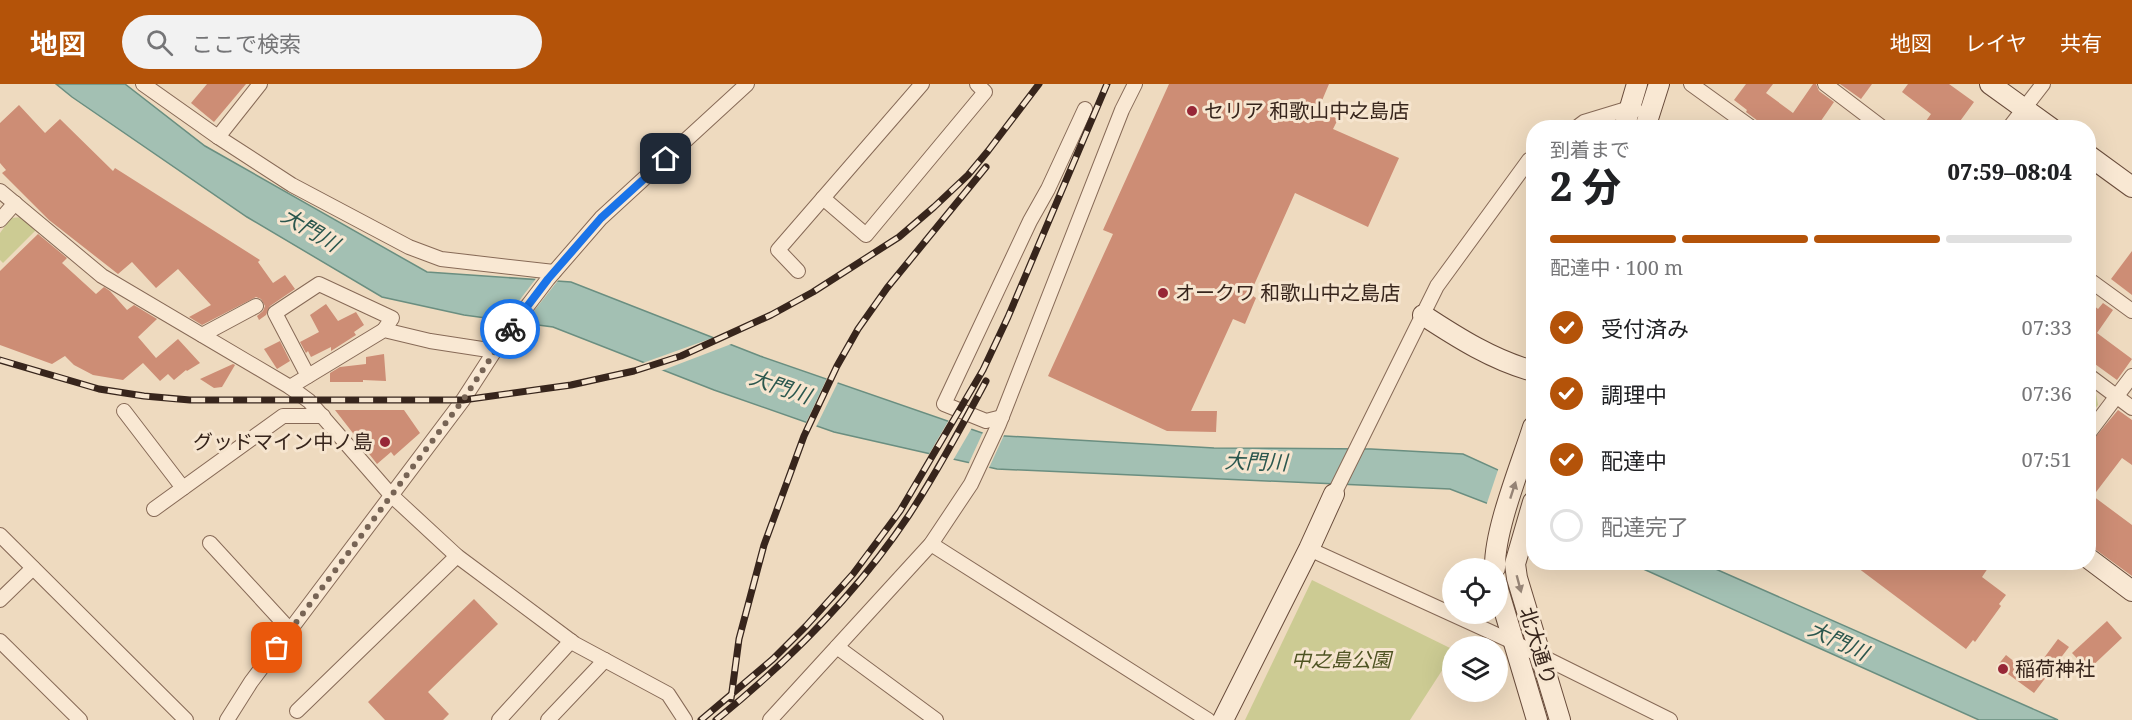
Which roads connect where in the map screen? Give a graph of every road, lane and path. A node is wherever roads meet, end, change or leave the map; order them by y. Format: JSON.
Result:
{"nodes":[{"id":1,"x":143,"y":84,"type":"edge"},
{"id":2,"x":260,"y":84,"type":"edge"},
{"id":3,"x":747,"y":84,"type":"edge"},
{"id":4,"x":922,"y":84,"type":"edge"},
{"id":5,"x":977,"y":84,"type":"edge"},
{"id":6,"x":1135,"y":84,"type":"edge"},
{"id":7,"x":1637,"y":84,"type":"edge"},
{"id":8,"x":1659,"y":84,"type":"edge"},
{"id":9,"x":1691,"y":84,"type":"edge"},
{"id":10,"x":1825,"y":84,"type":"edge"},
{"id":11,"x":1990,"y":84,"type":"edge"},
{"id":12,"x":2043,"y":84,"type":"edge"},
{"id":13,"x":1630,"y":108,"type":"junction"},
{"id":14,"x":2023,"y":108,"type":"junction"},
{"id":15,"x":1085,"y":109,"type":"dead end"},
{"id":16,"x":1591,"y":120,"type":"edge"},
{"id":17,"x":1626,"y":120,"type":"edge"},
{"id":18,"x":1647,"y":120,"type":"edge"},
{"id":19,"x":1648,"y":120,"type":"edge"},
{"id":20,"x":1741,"y":120,"type":"edge"},
{"id":21,"x":1873,"y":120,"type":"edge"},
{"id":22,"x":2015,"y":120,"type":"edge"},
{"id":23,"x":2039,"y":120,"type":"edge"},
{"id":24,"x":218,"y":137,"type":"junction"},
{"id":25,"x":2096,"y":161,"type":"edge"},
{"id":26,"x":1526,"y":164,"type":"edge"},
{"id":27,"x":2132,"y":187,"type":"edge"},
{"id":28,"x":0,"y":191,"type":"edge"},
{"id":29,"x":823,"y":198,"type":"junction"},
{"id":30,"x":15,"y":203,"type":"junction"},
{"id":31,"x":0,"y":220,"type":"edge"},
{"id":32,"x":798,"y":271,"type":"dead end"},
{"id":33,"x":551,"y":275,"type":"junction"},
{"id":34,"x":2096,"y":285,"type":"edge"},
{"id":35,"x":256,"y":306,"type":"dead end"},
{"id":36,"x":2132,"y":311,"type":"edge"},
{"id":37,"x":1424,"y":315,"type":"junction"},
{"id":38,"x":384,"y":330,"type":"junction"},
{"id":39,"x":202,"y":335,"type":"junction"},
{"id":40,"x":495,"y":351,"type":"junction"},
{"id":41,"x":1526,"y":369,"type":"edge"},
{"id":42,"x":309,"y":376,"type":"junction"},
{"id":43,"x":2132,"y":376,"type":"edge"},
{"id":44,"x":2096,"y":381,"type":"edge"},
{"id":45,"x":290,"y":387,"type":"junction"},
{"id":46,"x":2117,"y":397,"type":"junction"},
{"id":47,"x":2132,"y":408,"type":"edge"},
{"id":48,"x":124,"y":411,"type":"dead end"},
{"id":49,"x":323,"y":416,"type":"junction"},
{"id":50,"x":1001,"y":421,"type":"junction"},
{"id":51,"x":2096,"y":424,"type":"edge"},
{"id":52,"x":1526,"y":449,"type":"edge"},
{"id":53,"x":183,"y":488,"type":"junction"},
{"id":54,"x":390,"y":495,"type":"junction"},
{"id":55,"x":1334,"y":495,"type":"joint"},
{"id":56,"x":154,"y":509,"type":"dead end"},
{"id":57,"x":1526,"y":528,"type":"edge"},
{"id":58,"x":0,"y":535,"type":"edge"},
{"id":59,"x":210,"y":543,"type":"dead end"},
{"id":60,"x":931,"y":544,"type":"junction"},
{"id":61,"x":1309,"y":549,"type":"junction"},
{"id":62,"x":457,"y":556,"type":"junction"},
{"id":63,"x":1495,"y":558,"type":"edge"},
{"id":64,"x":2096,"y":564,"type":"edge"},
{"id":65,"x":33,"y":568,"type":"junction"},
{"id":66,"x":2132,"y":591,"type":"edge"},
{"id":67,"x":0,"y":600,"type":"edge"},
{"id":68,"x":1508,"y":621,"type":"edge"},
{"id":69,"x":290,"y":630,"type":"junction"},
{"id":70,"x":0,"y":641,"type":"edge"},
{"id":71,"x":571,"y":641,"type":"junction"},
{"id":72,"x":1515,"y":643,"type":"junction"},
{"id":73,"x":837,"y":647,"type":"junction"},
{"id":74,"x":1542,"y":658,"type":"junction"},
{"id":75,"x":605,"y":660,"type":"junction"},
{"id":76,"x":297,"y":711,"type":"dead end"},
{"id":77,"x":80,"y":720,"type":"edge"},
{"id":78,"x":186,"y":720,"type":"edge"},
{"id":79,"x":227,"y":720,"type":"edge"},
{"id":80,"x":499,"y":720,"type":"edge"},
{"id":81,"x":548,"y":720,"type":"edge"},
{"id":82,"x":685,"y":720,"type":"edge"},
{"id":83,"x":770,"y":720,"type":"edge"},
{"id":84,"x":936,"y":720,"type":"edge"},
{"id":85,"x":1208,"y":720,"type":"edge"},
{"id":86,"x":1223,"y":720,"type":"edge"},
{"id":87,"x":1538,"y":720,"type":"edge"},
{"id":88,"x":1560,"y":720,"type":"edge"},
{"id":89,"x":1670,"y":720,"type":"edge"}],
"edges":[{"from":1,"to":24,"type":"street"},
{"from":2,"to":24,"type":"street"},
{"from":3,"to":33,"type":"street"},
{"from":4,"to":29,"type":"street"},
{"from":5,"to":29,"type":"street"},
{"from":6,"to":50,"type":"street"},
{"from":7,"to":13,"type":"street"},
{"from":8,"to":19,"type":"street"},
{"from":9,"to":20,"type":"street"},
{"from":10,"to":21,"type":"street"},
{"from":11,"to":14,"type":"street"},
{"from":12,"to":14,"type":"street"},
{"from":13,"to":16,"type":"street"},
{"from":13,"to":17,"type":"street"},
{"from":13,"to":18,"type":"street"},
{"from":14,"to":22,"type":"street"},
{"from":14,"to":23,"type":"street"},
{"from":15,"to":50,"type":"street"},
{"from":24,"to":33,"type":"street"},
{"from":25,"to":27,"type":"street"},
{"from":26,"to":37,"type":"street"},
{"from":28,"to":30,"type":"street"},
{"from":29,"to":32,"type":"street"},
{"from":30,"to":31,"type":"street"},
{"from":30,"to":39,"type":"street"},
{"from":33,"to":40,"type":"street"},
{"from":34,"to":36,"type":"street"},
{"from":35,"to":39,"type":"street"},
{"from":37,"to":41,"type":"street"},
{"from":37,"to":55,"type":"street"},
{"from":38,"to":40,"type":"street"},
{"from":38,"to":42,"type":"street"},
{"from":38,"to":42,"type":"street"},
{"from":39,"to":45,"type":"street"},
{"from":40,"to":54,"type":"street"},
{"from":42,"to":45,"type":"street"},
{"from":43,"to":46,"type":"street"},
{"from":44,"to":46,"type":"street"},
{"from":45,"to":49,"type":"street"},
{"from":46,"to":47,"type":"street"},
{"from":46,"to":51,"type":"street"},
{"from":48,"to":53,"type":"street"},
{"from":49,"to":53,"type":"street"},
{"from":49,"to":54,"type":"street"},
{"from":50,"to":60,"type":"street"},
{"from":63,"to":52,"type":"street","one_way":true},
{"from":53,"to":56,"type":"street"},
{"from":54,"to":62,"type":"street"},
{"from":54,"to":69,"type":"street"},
{"from":55,"to":61,"type":"street"},
{"from":57,"to":74,"type":"street","name":"北大通り","one_way":true},
{"from":58,"to":65,"type":"street"},
{"from":59,"to":69,"type":"street"},
{"from":60,"to":73,"type":"street"},
{"from":60,"to":85,"type":"street"},
{"from":61,"to":72,"type":"street"},
{"from":61,"to":86,"type":"street"},
{"from":62,"to":71,"type":"street"},
{"from":62,"to":76,"type":"street"},
{"from":64,"to":66,"type":"street"},
{"from":65,"to":67,"type":"street"},
{"from":65,"to":78,"type":"street"},
{"from":68,"to":72,"type":"street","name":"北大通り"},
{"from":69,"to":79,"type":"street"},
{"from":70,"to":77,"type":"street"},
{"from":71,"to":75,"type":"street"},
{"from":71,"to":80,"type":"street"},
{"from":72,"to":74,"type":"street"},
{"from":72,"to":87,"type":"street","name":"北大通り"},
{"from":73,"to":83,"type":"street"},
{"from":73,"to":84,"type":"street"},
{"from":74,"to":88,"type":"street","name":"北大通り"},
{"from":74,"to":89,"type":"street"},
{"from":75,"to":81,"type":"street"},
{"from":75,"to":82,"type":"street"}]}
